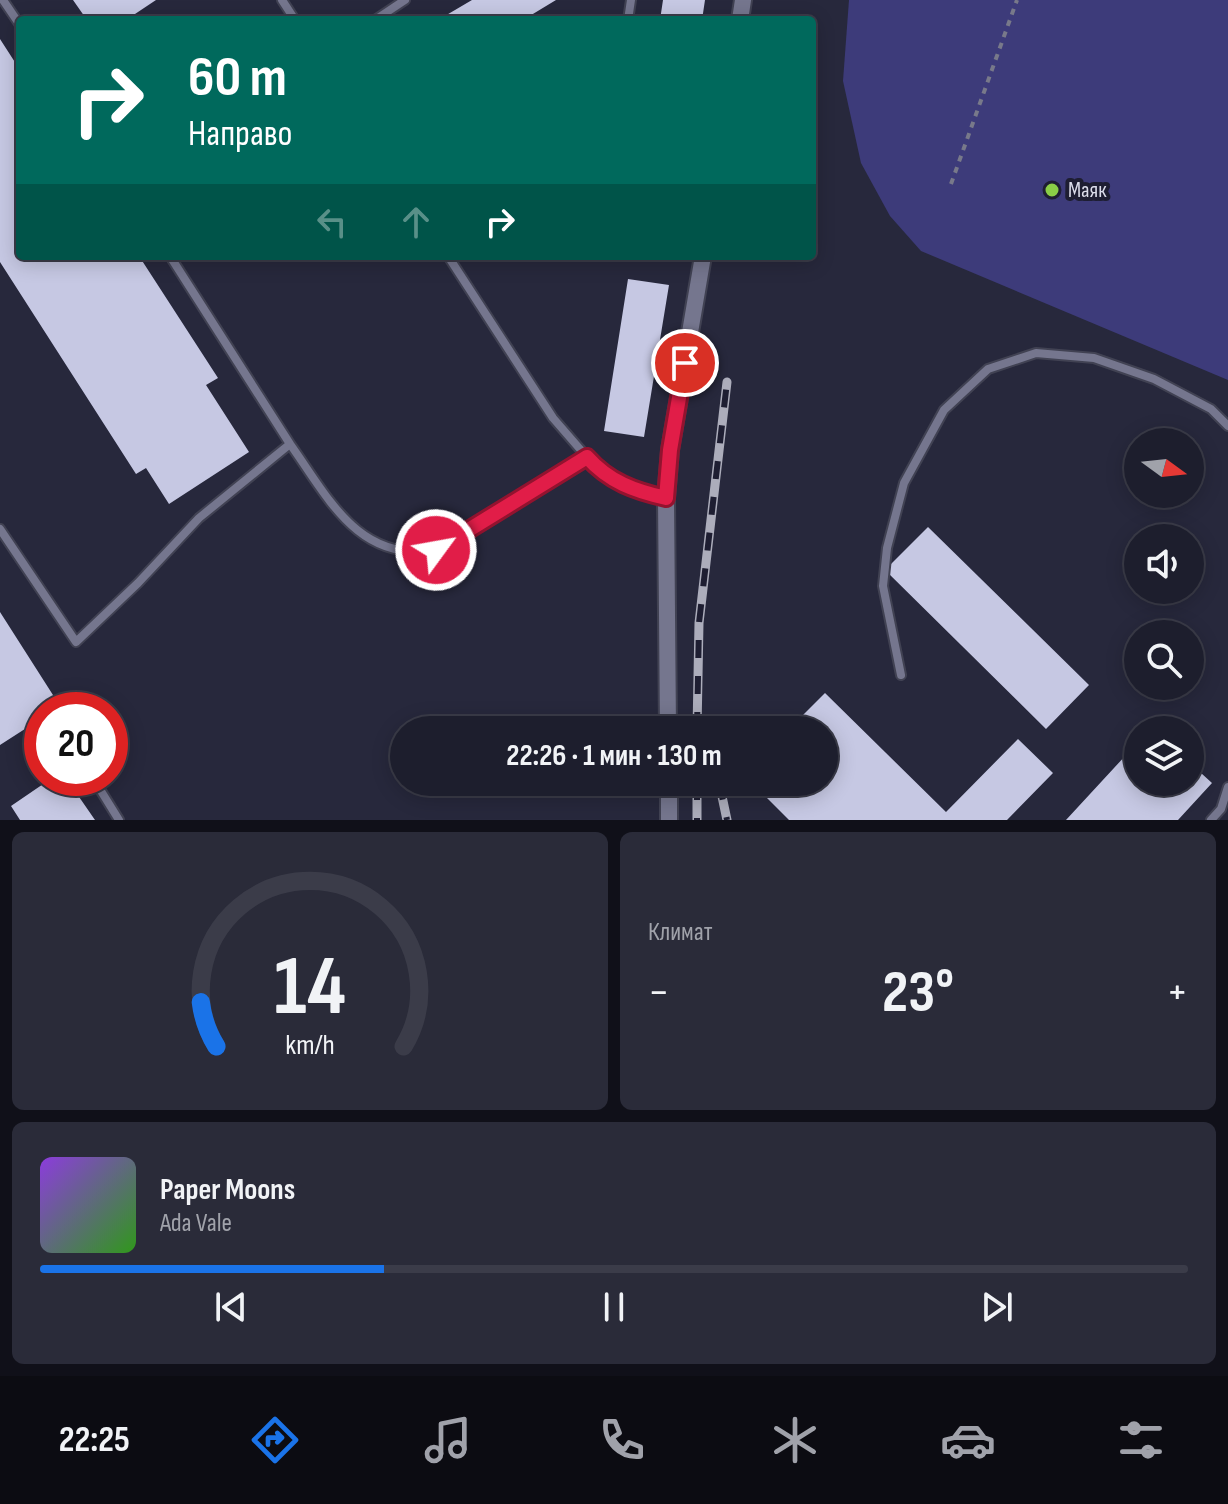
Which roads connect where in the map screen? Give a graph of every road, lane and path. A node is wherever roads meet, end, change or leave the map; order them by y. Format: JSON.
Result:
{"nodes":[{"id":1,"x":3,"y":0,"type":"edge"},
{"id":2,"x":405,"y":0,"type":"edge"},
{"id":3,"x":1017,"y":0,"type":"edge"},
{"id":4,"x":381,"y":16,"type":"edge"},
{"id":5,"x":16,"y":19,"type":"edge"},
{"id":6,"x":951,"y":184,"type":"dead end"},
{"id":7,"x":173,"y":260,"type":"edge"},
{"id":8,"x":451,"y":260,"type":"edge"},
{"id":9,"x":702,"y":260,"type":"edge"},
{"id":10,"x":1228,"y":426,"type":"edge"},
{"id":11,"x":290,"y":444,"type":"junction"},
{"id":12,"x":587,"y":457,"type":"junction"},
{"id":13,"x":666,"y":498,"type":"junction"},
{"id":14,"x":0,"y":529,"type":"edge"},
{"id":15,"x":901,"y":675,"type":"dead end"},
{"id":16,"x":668,"y":716,"type":"edge"},
{"id":17,"x":1228,"y":787,"type":"edge"},
{"id":18,"x":104,"y":796,"type":"edge"},
{"id":19,"x":669,"y":796,"type":"edge"},
{"id":20,"x":119,"y":820,"type":"edge"},
{"id":21,"x":669,"y":820,"type":"edge"},
{"id":22,"x":1211,"y":820,"type":"edge"}],
"edges":[{"from":1,"to":5,"type":"lane"},
{"from":2,"to":4,"type":"lane"},
{"from":3,"to":6,"type":"path"},
{"from":7,"to":11,"type":"lane"},
{"from":8,"to":12,"type":"lane"},
{"from":9,"to":13,"type":"street"},
{"from":10,"to":15,"type":"lane"},
{"from":11,"to":12,"type":"lane"},
{"from":11,"to":14,"type":"lane"},
{"from":12,"to":13,"type":"lane"},
{"from":13,"to":16,"type":"street"},
{"from":17,"to":22,"type":"lane"},
{"from":18,"to":20,"type":"lane"},
{"from":19,"to":21,"type":"street"}]}
